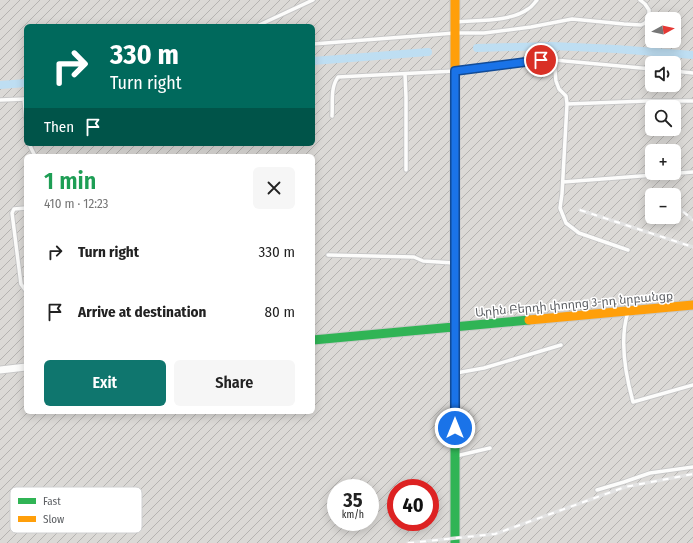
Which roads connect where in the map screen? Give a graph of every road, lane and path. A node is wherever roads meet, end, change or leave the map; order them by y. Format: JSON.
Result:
{"nodes":[{"id":1,"x":313,"y":0,"type":"edge"},
{"id":2,"x":455,"y":0,"type":"edge"},
{"id":3,"x":537,"y":0,"type":"edge"},
{"id":4,"x":640,"y":0,"type":"edge"},
{"id":5,"x":455,"y":22,"type":"junction"},
{"id":6,"x":261,"y":24,"type":"edge"},
{"id":7,"x":455,"y":33,"type":"junction"},
{"id":8,"x":315,"y":44,"type":"edge"},
{"id":9,"x":554,"y":60,"type":"junction"},
{"id":10,"x":645,"y":68,"type":"edge"},
{"id":11,"x":455,"y":71,"type":"junction"},
{"id":12,"x":681,"y":72,"type":"edge"},
{"id":13,"x":693,"y":73,"type":"edge"},
{"id":14,"x":405,"y":74,"type":"junction"},
{"id":15,"x":24,"y":99,"type":"edge"},
{"id":16,"x":0,"y":100,"type":"edge"},
{"id":17,"x":693,"y":101,"type":"edge"},
{"id":18,"x":567,"y":104,"type":"junction"},
{"id":19,"x":332,"y":116,"type":"dead end"},
{"id":20,"x":406,"y":170,"type":"dead end"},
{"id":21,"x":693,"y":172,"type":"edge"},
{"id":22,"x":563,"y":182,"type":"junction"},
{"id":23,"x":24,"y":208,"type":"edge"},
{"id":24,"x":628,"y":250,"type":"dead end"},
{"id":25,"x":328,"y":255,"type":"dead end"},
{"id":26,"x":455,"y":263,"type":"junction"},
{"id":27,"x":24,"y":288,"type":"edge"},
{"id":28,"x":693,"y":305,"type":"edge"},
{"id":29,"x":628,"y":311,"type":"junction"},
{"id":30,"x":455,"y":326,"type":"junction"},
{"id":31,"x":315,"y":340,"type":"edge"},
{"id":32,"x":561,"y":346,"type":"dead end"},
{"id":33,"x":24,"y":367,"type":"edge"},
{"id":34,"x":0,"y":370,"type":"edge"},
{"id":35,"x":455,"y":374,"type":"junction"},
{"id":36,"x":693,"y":385,"type":"edge"},
{"id":37,"x":490,"y":448,"type":"dead end"},
{"id":38,"x":455,"y":456,"type":"junction"},
{"id":39,"x":693,"y":467,"type":"edge"},
{"id":40,"x":597,"y":490,"type":"dead end"},
{"id":41,"x":455,"y":543,"type":"edge"}],
"edges":[{"from":1,"to":6,"type":"lane"},
{"from":2,"to":5,"type":"street"},
{"from":3,"to":5,"type":"lane"},
{"from":4,"to":7,"type":"lane"},
{"from":5,"to":7,"type":"street"},
{"from":7,"to":8,"type":"lane"},
{"from":7,"to":11,"type":"street"},
{"from":9,"to":10,"type":"lane"},
{"from":9,"to":11,"type":"lane"},
{"from":9,"to":18,"type":"lane"},
{"from":11,"to":14,"type":"lane"},
{"from":11,"to":26,"type":"street"},
{"from":12,"to":13,"type":"lane"},
{"from":14,"to":19,"type":"lane"},
{"from":14,"to":20,"type":"lane"},
{"from":15,"to":16,"type":"lane"},
{"from":17,"to":18,"type":"lane"},
{"from":18,"to":22,"type":"lane"},
{"from":21,"to":22,"type":"lane"},
{"from":22,"to":24,"type":"lane"},
{"from":23,"to":27,"type":"lane"},
{"from":25,"to":26,"type":"lane"},
{"from":26,"to":30,"type":"street"},
{"from":28,"to":29,"type":"street","name":"Արին Բերդի փողոց 3-րդ նրբանցք"},
{"from":29,"to":30,"type":"street","name":"Արին Բերդի փողոց 3-րդ նրբանցք"},
{"from":29,"to":36,"type":"lane"},
{"from":30,"to":31,"type":"street","name":"Արին Բերդի փողոց 3-րդ նրբանցք"},
{"from":30,"to":35,"type":"street"},
{"from":32,"to":35,"type":"lane"},
{"from":33,"to":34,"type":"street"},
{"from":35,"to":38,"type":"street"},
{"from":37,"to":38,"type":"lane"},
{"from":38,"to":41,"type":"street"},
{"from":39,"to":40,"type":"lane"}]}
